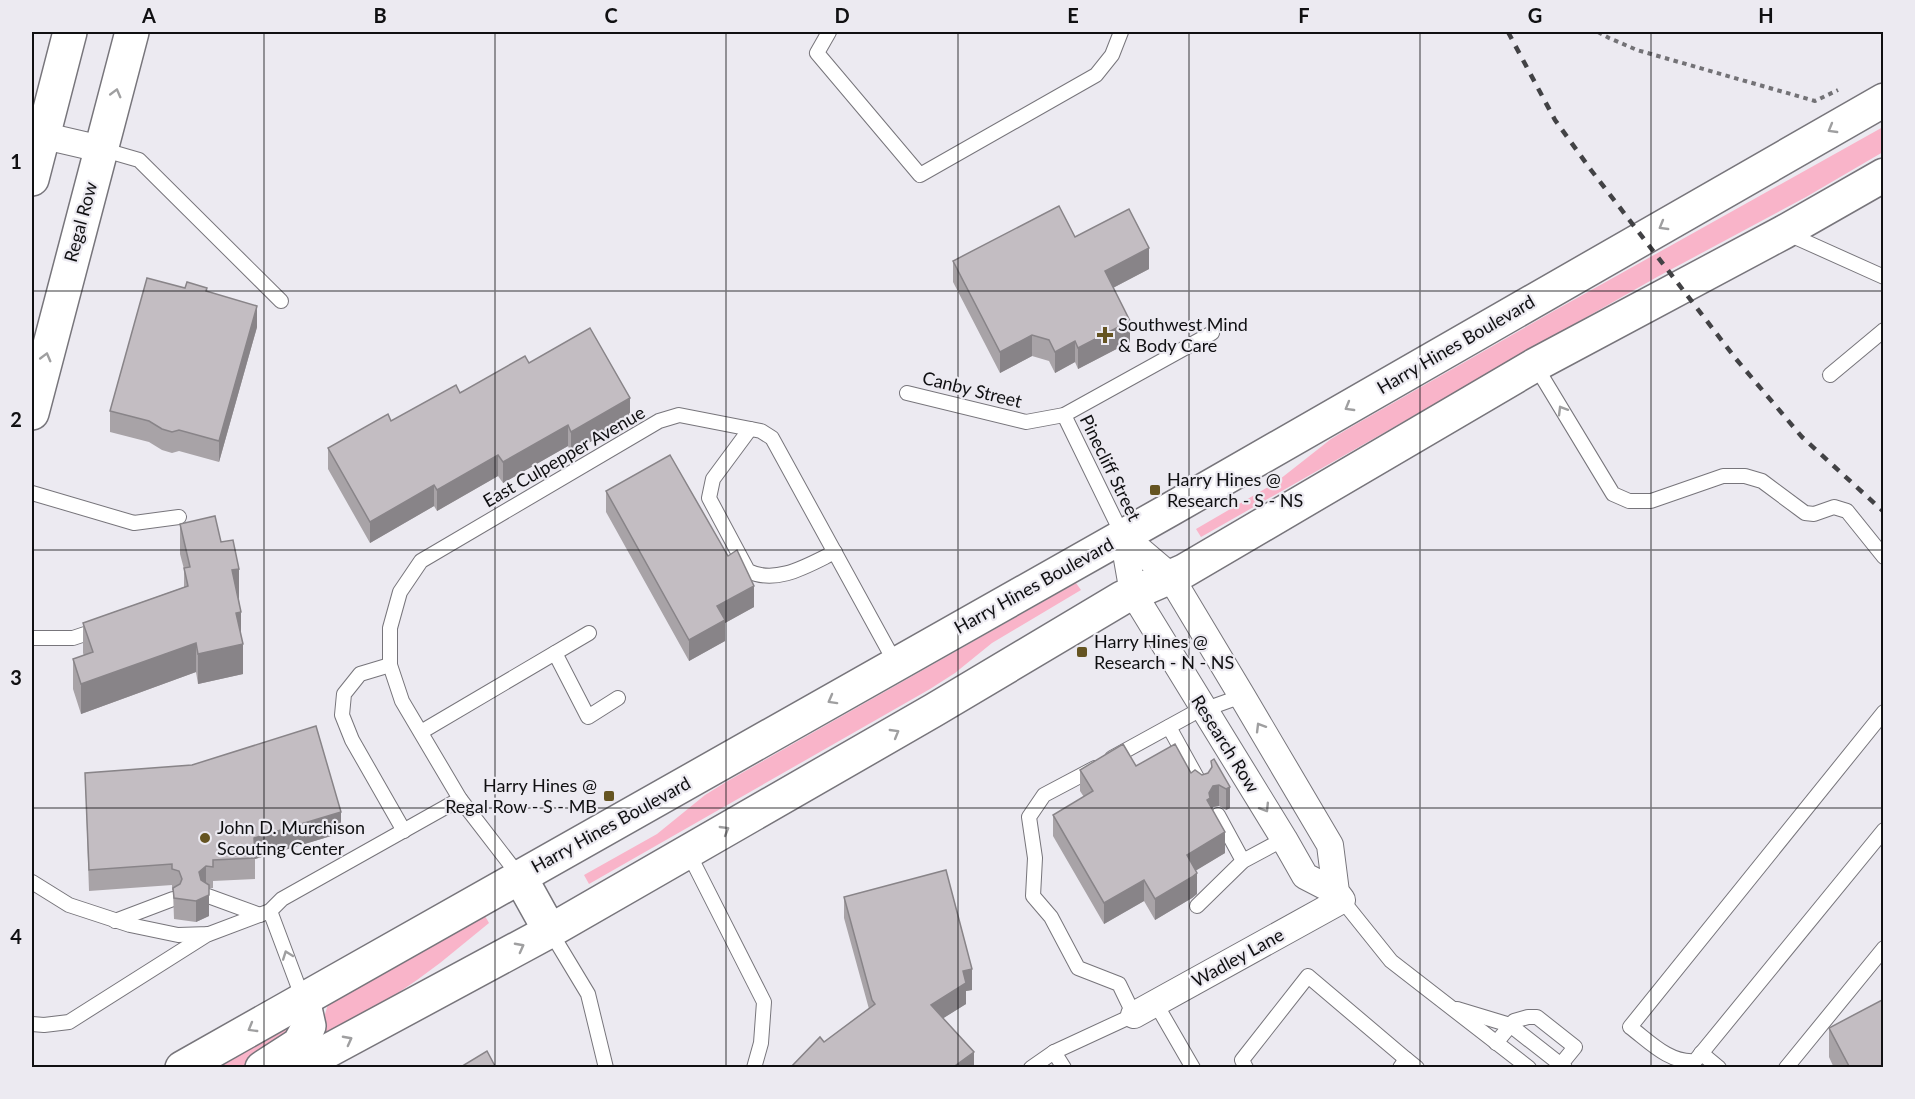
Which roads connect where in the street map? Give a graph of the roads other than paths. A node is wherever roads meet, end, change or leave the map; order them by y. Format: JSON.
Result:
{"nodes":[{"id":1,"x":70,"y":32,"type":"edge"},
{"id":2,"x":132,"y":32,"type":"edge"},
{"id":3,"x":829,"y":32,"type":"edge"},
{"id":4,"x":1120,"y":32,"type":"edge"},
{"id":5,"x":1884,"y":100,"type":"edge"},
{"id":6,"x":37,"y":134,"type":"edge"},
{"id":7,"x":101,"y":149,"type":"junction"},
{"id":8,"x":1884,"y":175,"type":"edge"},
{"id":9,"x":32,"y":178,"type":"edge"},
{"id":10,"x":1784,"y":232,"type":"junction"},
{"id":11,"x":1884,"y":277,"type":"edge"},
{"id":12,"x":281,"y":301,"type":"dead end"},
{"id":13,"x":1884,"y":330,"type":"edge"},
{"id":14,"x":1212,"y":333,"type":"dead end"},
{"id":15,"x":1535,"y":365,"type":"junction"},
{"id":16,"x":1830,"y":375,"type":"dead end"},
{"id":17,"x":908,"y":393,"type":"dead end"},
{"id":18,"x":32,"y":413,"type":"edge"},
{"id":19,"x":1064,"y":415,"type":"junction"},
{"id":20,"x":750,"y":429,"type":"junction"},
{"id":21,"x":32,"y":494,"type":"edge"},
{"id":22,"x":179,"y":517,"type":"dead end"},
{"id":23,"x":1123,"y":536,"type":"junction"},
{"id":24,"x":835,"y":552,"type":"junction"},
{"id":25,"x":1884,"y":557,"type":"edge"},
{"id":26,"x":1170,"y":576,"type":"junction"},
{"id":27,"x":1133,"y":593,"type":"junction"},
{"id":28,"x":114,"y":625,"type":"edge"},
{"id":29,"x":589,"y":633,"type":"dead end"},
{"id":30,"x":32,"y":638,"type":"edge"},
{"id":31,"x":555,"y":653,"type":"junction"},
{"id":32,"x":896,"y":664,"type":"junction"},
{"id":33,"x":390,"y":665,"type":"junction"},
{"id":34,"x":1242,"y":696,"type":"junction"},
{"id":35,"x":618,"y":698,"type":"dead end"},
{"id":36,"x":1204,"y":710,"type":"junction"},
{"id":37,"x":1884,"y":712,"type":"edge"},
{"id":38,"x":1169,"y":727,"type":"junction"},
{"id":39,"x":421,"y":732,"type":"junction"},
{"id":40,"x":1203,"y":787,"type":"edge"},
{"id":41,"x":460,"y":799,"type":"junction"},
{"id":42,"x":1218,"y":815,"type":"edge"},
{"id":43,"x":1884,"y":830,"type":"edge"},
{"id":44,"x":404,"y":831,"type":"junction"},
{"id":45,"x":1284,"y":838,"type":"junction"},
{"id":46,"x":688,"y":851,"type":"junction"},
{"id":47,"x":1244,"y":861,"type":"junction"},
{"id":48,"x":520,"y":876,"type":"junction"},
{"id":49,"x":32,"y":882,"type":"edge"},
{"id":50,"x":208,"y":896,"type":"edge"},
{"id":51,"x":1339,"y":896,"type":"junction"},
{"id":52,"x":172,"y":899,"type":"edge"},
{"id":53,"x":1197,"y":906,"type":"dead end"},
{"id":54,"x":265,"y":913,"type":"junction"},
{"id":55,"x":115,"y":921,"type":"junction"},
{"id":56,"x":550,"y":931,"type":"junction"},
{"id":57,"x":209,"y":934,"type":"junction"},
{"id":58,"x":1884,"y":948,"type":"edge"},
{"id":59,"x":303,"y":999,"type":"junction"},
{"id":60,"x":1450,"y":1006,"type":"junction"},
{"id":61,"x":1145,"y":1009,"type":"junction"},
{"id":62,"x":32,"y":1024,"type":"edge"},
{"id":63,"x":1510,"y":1025,"type":"junction"},
{"id":64,"x":1496,"y":1043,"type":"junction"},
{"id":65,"x":1054,"y":1052,"type":"junction"},
{"id":66,"x":1701,"y":1053,"type":"junction"},
{"id":67,"x":1408,"y":1065,"type":"edge"},
{"id":68,"x":1562,"y":1066,"type":"edge"},
{"id":69,"x":606,"y":1067,"type":"edge"},
{"id":70,"x":182,"y":1068,"type":"edge"},
{"id":71,"x":262,"y":1068,"type":"edge"},
{"id":72,"x":296,"y":1068,"type":"edge"},
{"id":73,"x":754,"y":1068,"type":"edge"},
{"id":74,"x":1031,"y":1068,"type":"edge"},
{"id":75,"x":1064,"y":1068,"type":"edge"},
{"id":76,"x":1193,"y":1068,"type":"edge"},
{"id":77,"x":1246,"y":1068,"type":"edge"},
{"id":78,"x":1529,"y":1068,"type":"edge"},
{"id":79,"x":1719,"y":1068,"type":"edge"},
{"id":80,"x":1786,"y":1068,"type":"edge"}],
"edges":[{"from":1,"to":6,"type":"main road"},
{"from":7,"to":2,"type":"main road","name":"Regal Row","one_way":true},
{"from":3,"to":4,"type":"lane"},
{"from":5,"to":23,"type":"main road","name":"Harry Hines Boulevard","one_way":true},
{"from":6,"to":7,"type":"street"},
{"from":6,"to":9,"type":"main road"},
{"from":7,"to":12,"type":"lane"},
{"from":18,"to":7,"type":"main road","name":"Regal Row","one_way":true},
{"from":8,"to":10,"type":"main road"},
{"from":10,"to":11,"type":"lane"},
{"from":10,"to":15,"type":"main road"},
{"from":13,"to":16,"type":"lane"},
{"from":14,"to":19,"type":"lane","name":"Canby Street"},
{"from":25,"to":15,"type":"lane","one_way":true},
{"from":15,"to":26,"type":"main road"},
{"from":17,"to":19,"type":"lane","name":"Canby Street"},
{"from":19,"to":23,"type":"lane","name":"Pinecliff Street"},
{"from":20,"to":24,"type":"lane","name":"East Culpepper Avenue"},
{"from":20,"to":24,"type":"lane"},
{"from":20,"to":33,"type":"lane","name":"East Culpepper Avenue"},
{"from":21,"to":22,"type":"lane"},
{"from":23,"to":26,"type":"street","name":"Research Row"},
{"from":23,"to":27,"type":"street","name":"Research Row"},
{"from":23,"to":32,"type":"main road","name":"Harry Hines Boulevard"},
{"from":24,"to":32,"type":"lane","name":"East Culpepper Avenue"},
{"from":26,"to":27,"type":"main road"},
{"from":26,"to":34,"type":"street","name":"Research Row"},
{"from":27,"to":36,"type":"street","name":"Research Row"},
{"from":46,"to":27,"type":"main road","one_way":true},
{"from":28,"to":30,"type":"lane"},
{"from":29,"to":31,"type":"lane"},
{"from":31,"to":35,"type":"lane"},
{"from":31,"to":39,"type":"lane"},
{"from":32,"to":48,"type":"main road","name":"Harry Hines Boulevard","one_way":true},
{"from":33,"to":39,"type":"lane","name":"East Culpepper Avenue"},
{"from":33,"to":44,"type":"lane"},
{"from":34,"to":36,"type":"lane"},
{"from":51,"to":34,"type":"street","name":"Research Row","one_way":true},
{"from":36,"to":38,"type":"lane"},
{"from":36,"to":45,"type":"street","name":"Research Row","one_way":true},
{"from":37,"to":66,"type":"lane"},
{"from":38,"to":40,"type":"lane"},
{"from":38,"to":61,"type":"lane"},
{"from":39,"to":41,"type":"lane","name":"East Culpepper Avenue"},
{"from":41,"to":44,"type":"lane"},
{"from":41,"to":48,"type":"lane","name":"East Culpepper Avenue"},
{"from":42,"to":47,"type":"lane"},
{"from":43,"to":66,"type":"lane"},
{"from":44,"to":54,"type":"lane"},
{"from":45,"to":47,"type":"lane"},
{"from":45,"to":51,"type":"street","name":"Research Row"},
{"from":46,"to":56,"type":"main road"},
{"from":46,"to":73,"type":"lane"},
{"from":47,"to":53,"type":"lane"},
{"from":48,"to":56,"type":"main road"},
{"from":48,"to":59,"type":"main road","name":"Harry Hines Boulevard"},
{"from":49,"to":55,"type":"lane"},
{"from":50,"to":54,"type":"lane"},
{"from":51,"to":60,"type":"lane","name":"Research Row"},
{"from":51,"to":61,"type":"street","name":"Wadley Lane"},
{"from":52,"to":55,"type":"lane"},
{"from":54,"to":57,"type":"lane"},
{"from":59,"to":54,"type":"lane","one_way":true},
{"from":55,"to":57,"type":"lane"},
{"from":56,"to":69,"type":"lane"},
{"from":72,"to":56,"type":"main road","one_way":true},
{"from":57,"to":62,"type":"lane"},
{"from":58,"to":80,"type":"lane"},
{"from":59,"to":70,"type":"main road","name":"Harry Hines Boulevard","one_way":true},
{"from":59,"to":71,"type":"main road"},
{"from":60,"to":63,"type":"lane","name":"Research Row"},
{"from":60,"to":64,"type":"lane","name":"Research Row"},
{"from":61,"to":65,"type":"lane"},
{"from":61,"to":76,"type":"lane"},
{"from":63,"to":64,"type":"lane"},
{"from":63,"to":68,"type":"lane","name":"Research Row"},
{"from":63,"to":68,"type":"lane","name":"Research Row"},
{"from":64,"to":78,"type":"lane","name":"Research Row"},
{"from":65,"to":74,"type":"lane"},
{"from":65,"to":75,"type":"lane"},
{"from":66,"to":79,"type":"lane"},
{"from":67,"to":77,"type":"lane"}]}
